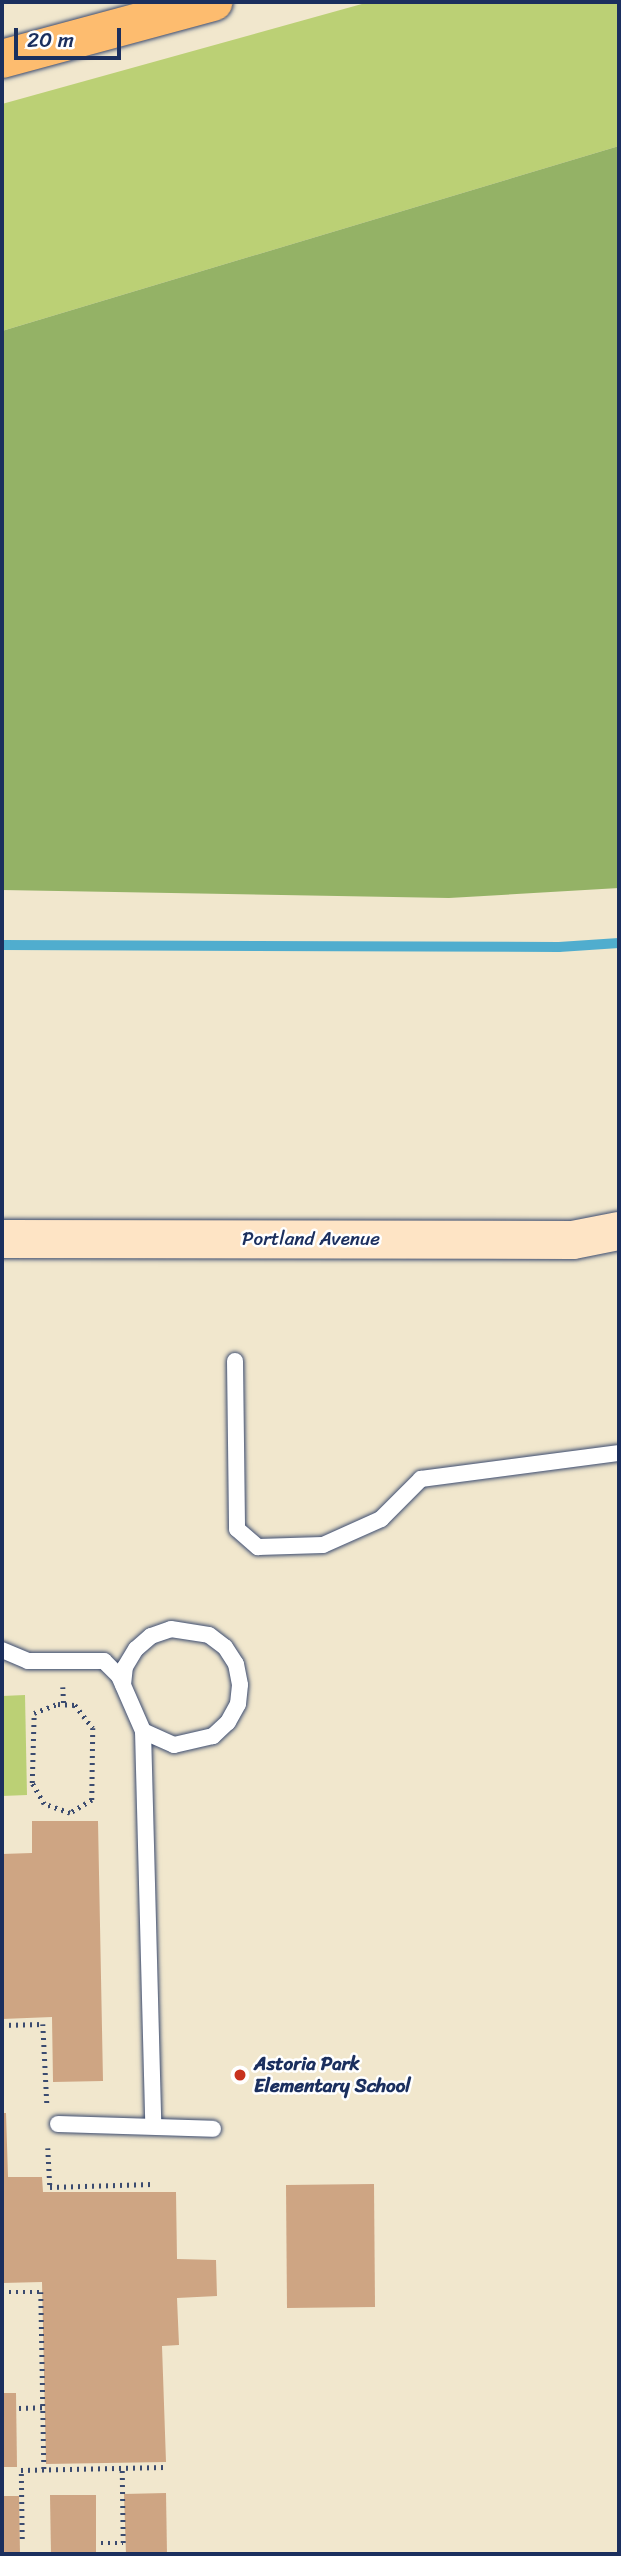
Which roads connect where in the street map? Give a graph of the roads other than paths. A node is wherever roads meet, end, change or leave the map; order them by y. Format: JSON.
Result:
{"nodes":[{"id":1,"x":213,"y":2,"type":"edge"},
{"id":2,"x":2,"y":59,"type":"edge"},
{"id":3,"x":619,"y":1231,"type":"edge"},
{"id":4,"x":2,"y":1239,"type":"edge"},
{"id":5,"x":235,"y":1361,"type":"dead end"},
{"id":6,"x":619,"y":1453,"type":"edge"},
{"id":7,"x":2,"y":1650,"type":"edge"},
{"id":8,"x":123,"y":1685,"type":"junction"},
{"id":9,"x":143,"y":1731,"type":"junction"},
{"id":10,"x":58,"y":2124,"type":"dead end"},
{"id":11,"x":153,"y":2124,"type":"junction"},
{"id":12,"x":213,"y":2129,"type":"dead end"}],
"edges":[{"from":1,"to":2,"type":"highway"},
{"from":3,"to":4,"type":"street","name":"Portland Avenue"},
{"from":5,"to":6,"type":"lane"},
{"from":7,"to":8,"type":"lane"},
{"from":8,"to":9,"type":"lane"},
{"from":8,"to":9,"type":"lane"},
{"from":9,"to":11,"type":"lane"},
{"from":10,"to":11,"type":"lane"},
{"from":11,"to":12,"type":"lane"}]}
